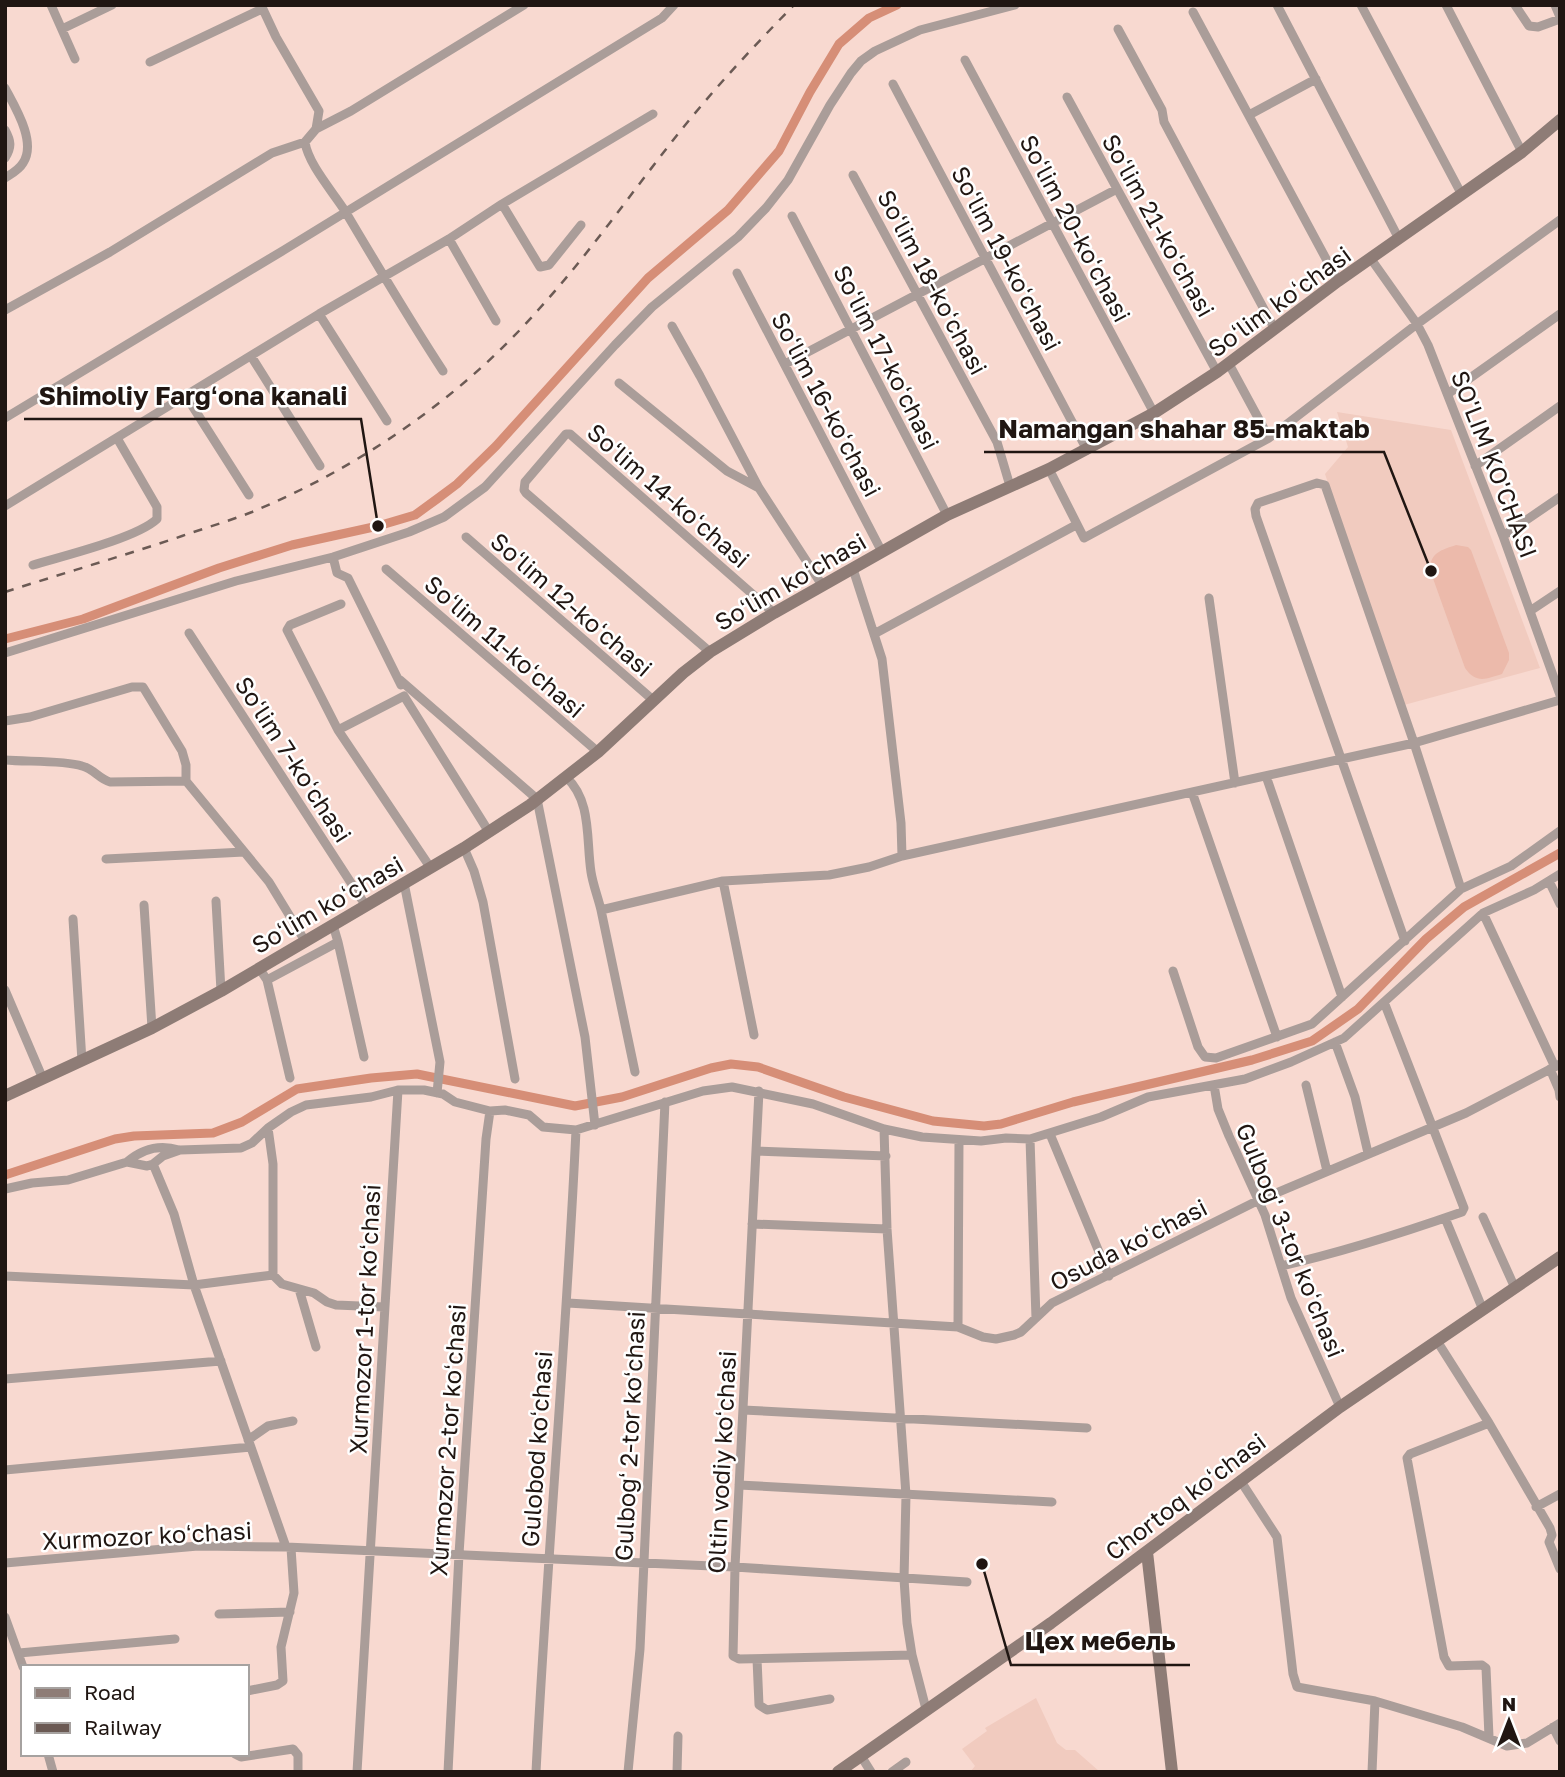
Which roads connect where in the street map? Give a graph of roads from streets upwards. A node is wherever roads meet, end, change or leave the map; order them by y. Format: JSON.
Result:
{"nodes":[{"id":1,"x":51,"y":5,"type":"edge"},
{"id":2,"x":112,"y":5,"type":"edge"},
{"id":3,"x":524,"y":5,"type":"edge"},
{"id":4,"x":674,"y":5,"type":"edge"},
{"id":5,"x":1015,"y":5,"type":"edge"},
{"id":6,"x":1277,"y":5,"type":"edge"},
{"id":7,"x":1362,"y":5,"type":"edge"},
{"id":8,"x":1446,"y":5,"type":"edge"},
{"id":9,"x":1515,"y":5,"type":"edge"},
{"id":10,"x":1555,"y":5,"type":"edge"},
{"id":11,"x":261,"y":7,"type":"edge"},
{"id":12,"x":1193,"y":12,"type":"dead end"},
{"id":13,"x":1560,"y":18,"type":"edge"},
{"id":14,"x":62,"y":29,"type":"junction"},
{"id":15,"x":1118,"y":29,"type":"dead end"},
{"id":16,"x":75,"y":59,"type":"dead end"},
{"id":17,"x":965,"y":60,"type":"dead end"},
{"id":18,"x":150,"y":62,"type":"dead end"},
{"id":19,"x":1316,"y":79,"type":"junction"},
{"id":20,"x":893,"y":84,"type":"dead end"},
{"id":21,"x":5,"y":88,"type":"edge"},
{"id":22,"x":1067,"y":97,"type":"dead end"},
{"id":23,"x":653,"y":114,"type":"dead end"},
{"id":24,"x":1249,"y":115,"type":"junction"},
{"id":25,"x":1560,"y":120,"type":"edge"},
{"id":26,"x":316,"y":129,"type":"junction"},
{"id":27,"x":5,"y":130,"type":"edge"},
{"id":28,"x":305,"y":142,"type":"junction"},
{"id":29,"x":1522,"y":152,"type":"junction"},
{"id":30,"x":5,"y":158,"type":"edge"},
{"id":31,"x":853,"y":175,"type":"dead end"},
{"id":32,"x":5,"y":178,"type":"edge"},
{"id":33,"x":1118,"y":189,"type":"junction"},
{"id":34,"x":1462,"y":195,"type":"junction"},
{"id":35,"x":502,"y":204,"type":"junction"},
{"id":36,"x":345,"y":211,"type":"junction"},
{"id":37,"x":792,"y":216,"type":"dead end"},
{"id":38,"x":1560,"y":220,"type":"edge"},
{"id":39,"x":1052,"y":223,"type":"junction"},
{"id":40,"x":581,"y":225,"type":"dead end"},
{"id":41,"x":449,"y":239,"type":"junction"},
{"id":42,"x":1399,"y":239,"type":"junction"},
{"id":43,"x":985,"y":258,"type":"junction"},
{"id":44,"x":1371,"y":259,"type":"junction"},
{"id":45,"x":737,"y":273,"type":"dead end"},
{"id":46,"x":385,"y":277,"type":"junction"},
{"id":47,"x":1338,"y":281,"type":"junction"},
{"id":48,"x":918,"y":294,"type":"junction"},
{"id":49,"x":5,"y":310,"type":"edge"},
{"id":50,"x":319,"y":314,"type":"junction"},
{"id":51,"x":1560,"y":314,"type":"edge"},
{"id":52,"x":496,"y":321,"type":"dead end"},
{"id":53,"x":1417,"y":324,"type":"junction"},
{"id":54,"x":671,"y":326,"type":"dead end"},
{"id":55,"x":1274,"y":328,"type":"junction"},
{"id":56,"x":851,"y":329,"type":"junction"},
{"id":57,"x":251,"y":356,"type":"junction"},
{"id":58,"x":785,"y":364,"type":"junction"},
{"id":59,"x":1228,"y":364,"type":"junction"},
{"id":60,"x":443,"y":371,"type":"dead end"},
{"id":61,"x":1217,"y":372,"type":"junction"},
{"id":62,"x":620,"y":383,"type":"dead end"},
{"id":63,"x":1448,"y":393,"type":"junction"},
{"id":64,"x":186,"y":396,"type":"junction"},
{"id":65,"x":1560,"y":406,"type":"edge"},
{"id":66,"x":1154,"y":413,"type":"junction"},
{"id":67,"x":5,"y":418,"type":"edge"},
{"id":68,"x":387,"y":421,"type":"dead end"},
{"id":69,"x":117,"y":438,"type":"junction"},
{"id":70,"x":1269,"y":438,"type":"junction"},
{"id":71,"x":1087,"y":450,"type":"junction"},
{"id":72,"x":320,"y":466,"type":"dead end"},
{"id":73,"x":1475,"y":466,"type":"junction"},
{"id":74,"x":1049,"y":469,"type":"junction"},
{"id":75,"x":1010,"y":485,"type":"junction"},
{"id":76,"x":758,"y":488,"type":"junction"},
{"id":77,"x":249,"y":495,"type":"dead end"},
{"id":78,"x":1560,"y":497,"type":"edge"},
{"id":79,"x":5,"y":506,"type":"edge"},
{"id":80,"x":947,"y":515,"type":"junction"},
{"id":81,"x":1076,"y":525,"type":"junction"},
{"id":82,"x":1503,"y":536,"type":"junction"},
{"id":83,"x":466,"y":537,"type":"dead end"},
{"id":84,"x":882,"y":552,"type":"junction"},
{"id":85,"x":332,"y":557,"type":"junction"},
{"id":86,"x":33,"y":565,"type":"dead end"},
{"id":87,"x":386,"y":569,"type":"dead end"},
{"id":88,"x":853,"y":569,"type":"junction"},
{"id":89,"x":822,"y":585,"type":"junction"},
{"id":90,"x":1560,"y":591,"type":"edge"},
{"id":91,"x":1209,"y":598,"type":"dead end"},
{"id":92,"x":341,"y":604,"type":"dead end"},
{"id":93,"x":1530,"y":611,"type":"junction"},
{"id":94,"x":774,"y":613,"type":"junction"},
{"id":95,"x":189,"y":633,"type":"dead end"},
{"id":96,"x":874,"y":634,"type":"junction"},
{"id":97,"x":710,"y":652,"type":"junction"},
{"id":98,"x":5,"y":653,"type":"edge"},
{"id":99,"x":400,"y":680,"type":"junction"},
{"id":100,"x":1558,"y":683,"type":"edge"},
{"id":101,"x":1560,"y":695,"type":"edge"},
{"id":102,"x":404,"y":696,"type":"junction"},
{"id":103,"x":653,"y":700,"type":"junction"},
{"id":104,"x":1560,"y":700,"type":"edge"},
{"id":105,"x":5,"y":721,"type":"edge"},
{"id":106,"x":338,"y":730,"type":"junction"},
{"id":107,"x":1414,"y":743,"type":"junction"},
{"id":108,"x":598,"y":752,"type":"junction"},
{"id":109,"x":1341,"y":759,"type":"junction"},
{"id":110,"x":5,"y":760,"type":"edge"},
{"id":111,"x":1266,"y":776,"type":"junction"},
{"id":112,"x":566,"y":777,"type":"junction"},
{"id":113,"x":186,"y":781,"type":"junction"},
{"id":114,"x":1235,"y":783,"type":"junction"},
{"id":115,"x":1192,"y":792,"type":"junction"},
{"id":116,"x":537,"y":800,"type":"junction"},
{"id":117,"x":1560,"y":831,"type":"edge"},
{"id":118,"x":489,"y":832,"type":"junction"},
{"id":119,"x":464,"y":848,"type":"junction"},
{"id":120,"x":244,"y":852,"type":"junction"},
{"id":121,"x":902,"y":856,"type":"junction"},
{"id":122,"x":106,"y":859,"type":"dead end"},
{"id":123,"x":430,"y":867,"type":"junction"},
{"id":124,"x":1560,"y":874,"type":"edge"},
{"id":125,"x":723,"y":881,"type":"junction"},
{"id":126,"x":1549,"y":881,"type":"junction"},
{"id":127,"x":404,"y":883,"type":"junction"},
{"id":128,"x":1461,"y":889,"type":"junction"},
{"id":129,"x":216,"y":901,"type":"dead end"},
{"id":130,"x":1560,"y":904,"type":"edge"},
{"id":131,"x":144,"y":905,"type":"dead end"},
{"id":132,"x":366,"y":906,"type":"junction"},
{"id":133,"x":601,"y":910,"type":"junction"},
{"id":134,"x":1483,"y":913,"type":"junction"},
{"id":135,"x":73,"y":919,"type":"dead end"},
{"id":136,"x":332,"y":925,"type":"junction"},
{"id":137,"x":305,"y":941,"type":"junction"},
{"id":138,"x":1405,"y":941,"type":"junction"},
{"id":139,"x":338,"y":942,"type":"junction"},
{"id":140,"x":259,"y":968,"type":"junction"},
{"id":141,"x":1173,"y":971,"type":"dead end"},
{"id":142,"x":267,"y":980,"type":"junction"},
{"id":143,"x":5,"y":991,"type":"edge"},
{"id":144,"x":221,"y":991,"type":"junction"},
{"id":145,"x":1342,"y":997,"type":"junction"},
{"id":146,"x":1384,"y":1002,"type":"junction"},
{"id":147,"x":152,"y":1028,"type":"junction"},
{"id":148,"x":754,"y":1035,"type":"dead end"},
{"id":149,"x":1278,"y":1037,"type":"junction"},
{"id":150,"x":1335,"y":1042,"type":"junction"},
{"id":151,"x":364,"y":1057,"type":"dead end"},
{"id":152,"x":82,"y":1061,"type":"junction"},
{"id":153,"x":1555,"y":1067,"type":"edge"},
{"id":154,"x":635,"y":1072,"type":"dead end"},
{"id":155,"x":290,"y":1078,"type":"dead end"},
{"id":156,"x":43,"y":1079,"type":"junction"},
{"id":157,"x":514,"y":1079,"type":"dead end"},
{"id":158,"x":1214,"y":1085,"type":"junction"},
{"id":159,"x":1306,"y":1085,"type":"dead end"},
{"id":160,"x":398,"y":1090,"type":"junction"},
{"id":161,"x":438,"y":1091,"type":"junction"},
{"id":162,"x":759,"y":1091,"type":"junction"},
{"id":163,"x":5,"y":1096,"type":"edge"},
{"id":164,"x":1560,"y":1097,"type":"edge"},
{"id":165,"x":665,"y":1102,"type":"junction"},
{"id":166,"x":489,"y":1111,"type":"junction"},
{"id":167,"x":594,"y":1122,"type":"junction"},
{"id":168,"x":1432,"y":1125,"type":"junction"},
{"id":169,"x":268,"y":1128,"type":"junction"},
{"id":170,"x":884,"y":1129,"type":"junction"},
{"id":171,"x":576,"y":1130,"type":"junction"},
{"id":172,"x":1050,"y":1134,"type":"junction"},
{"id":173,"x":1030,"y":1139,"type":"junction"},
{"id":174,"x":959,"y":1140,"type":"junction"},
{"id":175,"x":180,"y":1150,"type":"junction"},
{"id":176,"x":756,"y":1151,"type":"junction"},
{"id":177,"x":1368,"y":1153,"type":"junction"},
{"id":178,"x":886,"y":1156,"type":"junction"},
{"id":179,"x":127,"y":1162,"type":"junction"},
{"id":180,"x":153,"y":1164,"type":"junction"},
{"id":181,"x":1327,"y":1171,"type":"junction"},
{"id":182,"x":5,"y":1189,"type":"edge"},
{"id":183,"x":1257,"y":1201,"type":"junction"},
{"id":184,"x":1483,"y":1217,"type":"dead end"},
{"id":185,"x":1445,"y":1218,"type":"junction"},
{"id":186,"x":752,"y":1224,"type":"junction"},
{"id":187,"x":887,"y":1229,"type":"junction"},
{"id":188,"x":1560,"y":1257,"type":"edge"},
{"id":189,"x":1281,"y":1266,"type":"junction"},
{"id":190,"x":274,"y":1275,"type":"junction"},
{"id":191,"x":5,"y":1276,"type":"edge"},
{"id":192,"x":1109,"y":1276,"type":"junction"},
{"id":193,"x":194,"y":1285,"type":"junction"},
{"id":194,"x":1515,"y":1288,"type":"junction"},
{"id":195,"x":299,"y":1289,"type":"junction"},
{"id":196,"x":568,"y":1303,"type":"junction"},
{"id":197,"x":384,"y":1307,"type":"junction"},
{"id":198,"x":655,"y":1308,"type":"junction"},
{"id":199,"x":1483,"y":1310,"type":"junction"},
{"id":200,"x":748,"y":1314,"type":"junction"},
{"id":201,"x":1036,"y":1318,"type":"junction"},
{"id":202,"x":895,"y":1323,"type":"junction"},
{"id":203,"x":958,"y":1327,"type":"junction"},
{"id":204,"x":1437,"y":1341,"type":"junction"},
{"id":205,"x":316,"y":1347,"type":"dead end"},
{"id":206,"x":221,"y":1361,"type":"junction"},
{"id":207,"x":5,"y":1379,"type":"edge"},
{"id":208,"x":1340,"y":1407,"type":"junction"},
{"id":209,"x":743,"y":1410,"type":"junction"},
{"id":210,"x":901,"y":1420,"type":"junction"},
{"id":211,"x":293,"y":1421,"type":"dead end"},
{"id":212,"x":1489,"y":1423,"type":"junction"},
{"id":213,"x":1087,"y":1428,"type":"dead end"},
{"id":214,"x":250,"y":1443,"type":"junction"},
{"id":215,"x":5,"y":1470,"type":"edge"},
{"id":216,"x":1240,"y":1480,"type":"junction"},
{"id":217,"x":739,"y":1486,"type":"junction"},
{"id":218,"x":906,"y":1494,"type":"junction"},
{"id":219,"x":1560,"y":1494,"type":"edge"},
{"id":220,"x":1052,"y":1502,"type":"dead end"},
{"id":221,"x":1536,"y":1507,"type":"junction"},
{"id":222,"x":288,"y":1547,"type":"junction"},
{"id":223,"x":370,"y":1550,"type":"junction"},
{"id":224,"x":1147,"y":1552,"type":"junction"},
{"id":225,"x":458,"y":1554,"type":"junction"},
{"id":226,"x":547,"y":1558,"type":"junction"},
{"id":227,"x":5,"y":1563,"type":"edge"},
{"id":228,"x":642,"y":1563,"type":"junction"},
{"id":229,"x":735,"y":1567,"type":"junction"},
{"id":230,"x":1560,"y":1569,"type":"edge"},
{"id":231,"x":904,"y":1579,"type":"junction"},
{"id":232,"x":967,"y":1583,"type":"dead end"},
{"id":233,"x":290,"y":1612,"type":"junction"},
{"id":234,"x":219,"y":1614,"type":"dead end"},
{"id":235,"x":5,"y":1616,"type":"edge"},
{"id":236,"x":175,"y":1639,"type":"dead end"},
{"id":237,"x":19,"y":1653,"type":"junction"},
{"id":238,"x":912,"y":1655,"type":"junction"},
{"id":239,"x":757,"y":1659,"type":"junction"},
{"id":240,"x":22,"y":1665,"type":"edge"},
{"id":241,"x":248,"y":1691,"type":"edge"},
{"id":242,"x":830,"y":1699,"type":"dead end"},
{"id":243,"x":1375,"y":1701,"type":"junction"},
{"id":244,"x":926,"y":1709,"type":"junction"},
{"id":245,"x":1557,"y":1725,"type":"edge"},
{"id":246,"x":678,"y":1736,"type":"dead end"},
{"id":247,"x":1489,"y":1737,"type":"junction"},
{"id":248,"x":1560,"y":1741,"type":"edge"},
{"id":249,"x":248,"y":1756,"type":"edge"},
{"id":250,"x":861,"y":1756,"type":"junction"},
{"id":251,"x":906,"y":1762,"type":"dead end"},
{"id":252,"x":298,"y":1772,"type":"edge"},
{"id":253,"x":357,"y":1772,"type":"edge"},
{"id":254,"x":448,"y":1772,"type":"edge"},
{"id":255,"x":536,"y":1772,"type":"edge"},
{"id":256,"x":628,"y":1772,"type":"edge"},
{"id":257,"x":677,"y":1772,"type":"edge"},
{"id":258,"x":838,"y":1772,"type":"edge"},
{"id":259,"x":871,"y":1772,"type":"edge"},
{"id":260,"x":892,"y":1772,"type":"edge"},
{"id":261,"x":1172,"y":1772,"type":"edge"},
{"id":262,"x":1372,"y":1772,"type":"edge"}],
"edges":[{"from":1,"to":14,"type":"street"},
{"from":2,"to":14,"type":"street"},
{"from":3,"to":26,"type":"street"},
{"from":4,"to":36,"type":"street"},
{"from":5,"to":85,"type":"street"},
{"from":6,"to":19,"type":"street"},
{"from":7,"to":34,"type":"street"},
{"from":8,"to":29,"type":"street"},
{"from":9,"to":13,"type":"street"},
{"from":10,"to":13,"type":"street"},
{"from":11,"to":18,"type":"street"},
{"from":11,"to":26,"type":"street"},
{"from":12,"to":24,"type":"street"},
{"from":14,"to":16,"type":"street"},
{"from":15,"to":55,"type":"street"},
{"from":17,"to":39,"type":"street","name":"Soʻlim 20-koʻchasi"},
{"from":19,"to":24,"type":"street"},
{"from":19,"to":42,"type":"street"},
{"from":20,"to":43,"type":"street","name":"Soʻlim 19-koʻchasi"},
{"from":21,"to":32,"type":"street"},
{"from":22,"to":33,"type":"street","name":"Soʻlim 21-koʻchasi"},
{"from":23,"to":35,"type":"street"},
{"from":24,"to":47,"type":"street"},
{"from":25,"to":29,"type":"street","name":"Soʻlim koʻchasi"},
{"from":26,"to":28,"type":"street"},
{"from":27,"to":30,"type":"street"},
{"from":28,"to":36,"type":"street"},
{"from":28,"to":49,"type":"street"},
{"from":29,"to":34,"type":"street","name":"Soʻlim koʻchasi"},
{"from":31,"to":48,"type":"street","name":"Soʻlim 18-koʻchasi"},
{"from":33,"to":39,"type":"street"},
{"from":33,"to":61,"type":"street","name":"Soʻlim 21-koʻchasi"},
{"from":34,"to":42,"type":"street","name":"Soʻlim koʻchasi"},
{"from":35,"to":40,"type":"street"},
{"from":35,"to":41,"type":"street"},
{"from":36,"to":46,"type":"street"},
{"from":36,"to":67,"type":"street"},
{"from":37,"to":56,"type":"street","name":"Soʻlim 17-koʻchasi"},
{"from":38,"to":53,"type":"street"},
{"from":39,"to":43,"type":"street"},
{"from":39,"to":66,"type":"street","name":"Soʻlim 20-koʻchasi"},
{"from":41,"to":46,"type":"street"},
{"from":41,"to":52,"type":"street"},
{"from":42,"to":44,"type":"street","name":"Soʻlim koʻchasi"},
{"from":43,"to":48,"type":"street"},
{"from":43,"to":71,"type":"street","name":"Soʻlim 19-koʻchasi"},
{"from":44,"to":47,"type":"street","name":"Soʻlim koʻchasi"},
{"from":44,"to":53,"type":"street","name":"SO'LIM KO'CHASI"},
{"from":45,"to":58,"type":"street","name":"Soʻlim 16-koʻchasi"},
{"from":46,"to":50,"type":"street"},
{"from":46,"to":60,"type":"street"},
{"from":47,"to":55,"type":"street","name":"Soʻlim koʻchasi"},
{"from":48,"to":56,"type":"street"},
{"from":48,"to":75,"type":"street","name":"Soʻlim 18-koʻchasi"},
{"from":50,"to":57,"type":"street"},
{"from":50,"to":68,"type":"street"},
{"from":51,"to":63,"type":"street"},
{"from":53,"to":63,"type":"street","name":"SO'LIM KO'CHASI"},
{"from":53,"to":70,"type":"street"},
{"from":54,"to":76,"type":"street"},
{"from":55,"to":59,"type":"street","name":"Soʻlim koʻchasi"},
{"from":56,"to":58,"type":"street"},
{"from":56,"to":80,"type":"street","name":"Soʻlim 17-koʻchasi"},
{"from":57,"to":64,"type":"street"},
{"from":57,"to":72,"type":"street"},
{"from":58,"to":84,"type":"street","name":"Soʻlim 16-koʻchasi"},
{"from":59,"to":61,"type":"street","name":"Soʻlim koʻchasi"},
{"from":59,"to":70,"type":"street"},
{"from":61,"to":66,"type":"street","name":"Soʻlim koʻchasi"},
{"from":62,"to":76,"type":"street"},
{"from":63,"to":73,"type":"street","name":"SO'LIM KO'CHASI"},
{"from":64,"to":69,"type":"street"},
{"from":64,"to":77,"type":"street"},
{"from":65,"to":73,"type":"street"},
{"from":66,"to":71,"type":"street","name":"Soʻlim koʻchasi"},
{"from":69,"to":79,"type":"street"},
{"from":69,"to":86,"type":"street"},
{"from":70,"to":81,"type":"street"},
{"from":71,"to":74,"type":"street","name":"Soʻlim koʻchasi"},
{"from":73,"to":82,"type":"street","name":"SO'LIM KO'CHASI"},
{"from":74,"to":75,"type":"street","name":"Soʻlim koʻchasi"},
{"from":74,"to":81,"type":"street"},
{"from":75,"to":80,"type":"street","name":"Soʻlim koʻchasi"},
{"from":76,"to":89,"type":"street"},
{"from":78,"to":82,"type":"street"},
{"from":80,"to":84,"type":"street","name":"Soʻlim koʻchasi"},
{"from":81,"to":96,"type":"street"},
{"from":82,"to":93,"type":"street","name":"SO'LIM KO'CHASI"},
{"from":83,"to":103,"type":"street","name":"Soʻlim 12-koʻchasi"},
{"from":84,"to":88,"type":"street","name":"Soʻlim koʻchasi"},
{"from":85,"to":98,"type":"street"},
{"from":85,"to":99,"type":"street"},
{"from":87,"to":108,"type":"street","name":"Soʻlim 11-koʻchasi"},
{"from":88,"to":89,"type":"street","name":"Soʻlim koʻchasi"},
{"from":88,"to":96,"type":"street"},
{"from":89,"to":94,"type":"street","name":"Soʻlim koʻchasi"},
{"from":90,"to":93,"type":"street"},
{"from":91,"to":114,"type":"street"},
{"from":92,"to":106,"type":"street"},
{"from":93,"to":100,"type":"street","name":"SO'LIM KO'CHASI"},
{"from":94,"to":97,"type":"street","name":"Soʻlim koʻchasi"},
{"from":94,"to":97,"type":"street","name":"Soʻlim 14-koʻchasi"},
{"from":95,"to":132,"type":"street","name":"Soʻlim 7-koʻchasi"},
{"from":96,"to":121,"type":"street"},
{"from":97,"to":103,"type":"street","name":"Soʻlim koʻchasi"},
{"from":99,"to":102,"type":"street"},
{"from":99,"to":116,"type":"street"},
{"from":100,"to":101,"type":"street","name":"SO'LIM KO'CHASI"},
{"from":102,"to":106,"type":"street"},
{"from":102,"to":118,"type":"street"},
{"from":103,"to":108,"type":"street","name":"Soʻlim koʻchasi"},
{"from":104,"to":107,"type":"street"},
{"from":105,"to":113,"type":"street"},
{"from":106,"to":123,"type":"street"},
{"from":107,"to":109,"type":"street"},
{"from":107,"to":109,"type":"street"},
{"from":107,"to":128,"type":"street"},
{"from":108,"to":112,"type":"street","name":"Soʻlim koʻchasi"},
{"from":109,"to":111,"type":"street"},
{"from":109,"to":138,"type":"street"},
{"from":110,"to":113,"type":"street"},
{"from":111,"to":114,"type":"street"},
{"from":111,"to":145,"type":"street"},
{"from":112,"to":116,"type":"street","name":"Soʻlim koʻchasi"},
{"from":112,"to":133,"type":"street"},
{"from":113,"to":120,"type":"street"},
{"from":114,"to":115,"type":"street"},
{"from":115,"to":121,"type":"street"},
{"from":115,"to":149,"type":"street"},
{"from":116,"to":118,"type":"street","name":"Soʻlim koʻchasi"},
{"from":116,"to":167,"type":"street"},
{"from":117,"to":128,"type":"street"},
{"from":118,"to":119,"type":"street","name":"Soʻlim koʻchasi"},
{"from":119,"to":123,"type":"street","name":"Soʻlim koʻchasi"},
{"from":119,"to":157,"type":"street"},
{"from":120,"to":122,"type":"street"},
{"from":120,"to":137,"type":"street"},
{"from":121,"to":125,"type":"street"},
{"from":123,"to":127,"type":"street","name":"Soʻlim koʻchasi"},
{"from":124,"to":126,"type":"street"},
{"from":125,"to":133,"type":"street"},
{"from":125,"to":148,"type":"street"},
{"from":126,"to":130,"type":"street"},
{"from":126,"to":134,"type":"street"},
{"from":127,"to":132,"type":"street","name":"Soʻlim koʻchasi"},
{"from":127,"to":161,"type":"street"},
{"from":128,"to":138,"type":"street"},
{"from":129,"to":144,"type":"street"},
{"from":131,"to":147,"type":"street"},
{"from":132,"to":136,"type":"street","name":"Soʻlim koʻchasi"},
{"from":133,"to":154,"type":"street"},
{"from":134,"to":146,"type":"street"},
{"from":134,"to":153,"type":"street"},
{"from":135,"to":152,"type":"street"},
{"from":136,"to":137,"type":"street","name":"Soʻlim koʻchasi"},
{"from":136,"to":139,"type":"street"},
{"from":137,"to":140,"type":"street","name":"Soʻlim koʻchasi"},
{"from":138,"to":145,"type":"street"},
{"from":139,"to":142,"type":"street"},
{"from":139,"to":151,"type":"street"},
{"from":140,"to":142,"type":"street"},
{"from":140,"to":144,"type":"street","name":"Soʻlim koʻchasi"},
{"from":141,"to":149,"type":"street"},
{"from":142,"to":155,"type":"street"},
{"from":143,"to":156,"type":"street"},
{"from":144,"to":147,"type":"street","name":"Soʻlim koʻchasi"},
{"from":145,"to":149,"type":"street"},
{"from":146,"to":150,"type":"street"},
{"from":146,"to":168,"type":"street"},
{"from":147,"to":152,"type":"street","name":"Soʻlim koʻchasi"},
{"from":150,"to":158,"type":"street"},
{"from":150,"to":177,"type":"street"},
{"from":152,"to":156,"type":"street","name":"Soʻlim koʻchasi"},
{"from":153,"to":164,"type":"street"},
{"from":153,"to":168,"type":"street","name":"Osuda koʻchasi"},
{"from":156,"to":163,"type":"street","name":"Soʻlim koʻchasi"},
{"from":158,"to":172,"type":"street"},
{"from":158,"to":183,"type":"street","name":"Gulbog' 3-tor koʻchasi"},
{"from":159,"to":181,"type":"street"},
{"from":160,"to":161,"type":"street"},
{"from":160,"to":169,"type":"street"},
{"from":160,"to":197,"type":"street","name":"Xurmozor 1-tor koʻchasi"},
{"from":161,"to":166,"type":"street"},
{"from":162,"to":165,"type":"street"},
{"from":162,"to":170,"type":"street"},
{"from":162,"to":176,"type":"street","name":"Oltin vodiy koʻchasi"},
{"from":165,"to":167,"type":"street"},
{"from":165,"to":198,"type":"street","name":"Gulbogʻ 2-tor koʻchasi"},
{"from":166,"to":171,"type":"street"},
{"from":166,"to":225,"type":"street","name":"Xurmozor 2-tor koʻchasi"},
{"from":167,"to":171,"type":"street"},
{"from":168,"to":177,"type":"street","name":"Osuda koʻchasi"},
{"from":168,"to":185,"type":"street"},
{"from":169,"to":175,"type":"street"},
{"from":169,"to":190,"type":"street"},
{"from":170,"to":174,"type":"street"},
{"from":170,"to":178,"type":"street"},
{"from":171,"to":196,"type":"street","name":"Gulobod koʻchasi"},
{"from":172,"to":173,"type":"street"},
{"from":172,"to":192,"type":"street"},
{"from":173,"to":174,"type":"street"},
{"from":173,"to":201,"type":"street"},
{"from":174,"to":203,"type":"street"},
{"from":175,"to":179,"type":"street"},
{"from":175,"to":180,"type":"street"},
{"from":176,"to":178,"type":"street"},
{"from":176,"to":186,"type":"street","name":"Oltin vodiy koʻchasi"},
{"from":177,"to":181,"type":"street","name":"Osuda koʻchasi"},
{"from":178,"to":187,"type":"street"},
{"from":179,"to":180,"type":"street"},
{"from":179,"to":182,"type":"street"},
{"from":180,"to":193,"type":"street"},
{"from":181,"to":183,"type":"street","name":"Osuda koʻchasi"},
{"from":183,"to":189,"type":"street","name":"Gulbog' 3-tor koʻchasi"},
{"from":183,"to":192,"type":"street","name":"Osuda koʻchasi"},
{"from":184,"to":194,"type":"street"},
{"from":185,"to":189,"type":"street"},
{"from":185,"to":199,"type":"street"},
{"from":186,"to":187,"type":"street"},
{"from":186,"to":200,"type":"street","name":"Oltin vodiy koʻchasi"},
{"from":187,"to":202,"type":"street"},
{"from":188,"to":194,"type":"street","name":"Chortoq koʻchasi"},
{"from":189,"to":208,"type":"street","name":"Gulbog' 3-tor koʻchasi"},
{"from":190,"to":193,"type":"street"},
{"from":190,"to":195,"type":"street"},
{"from":191,"to":193,"type":"street"},
{"from":192,"to":201,"type":"street","name":"Osuda koʻchasi"},
{"from":193,"to":206,"type":"street"},
{"from":194,"to":199,"type":"street","name":"Chortoq koʻchasi"},
{"from":195,"to":197,"type":"street"},
{"from":195,"to":205,"type":"street"},
{"from":196,"to":198,"type":"street","name":"Osuda koʻchasi"},
{"from":196,"to":226,"type":"street","name":"Gulobod koʻchasi"},
{"from":197,"to":223,"type":"street","name":"Xurmozor 1-tor koʻchasi"},
{"from":198,"to":200,"type":"street","name":"Osuda koʻchasi"},
{"from":198,"to":228,"type":"street","name":"Gulbogʻ 2-tor koʻchasi"},
{"from":199,"to":204,"type":"street","name":"Chortoq koʻchasi"},
{"from":200,"to":202,"type":"street","name":"Osuda koʻchasi"},
{"from":200,"to":209,"type":"street","name":"Oltin vodiy koʻchasi"},
{"from":201,"to":203,"type":"street","name":"Osuda koʻchasi"},
{"from":202,"to":203,"type":"street","name":"Osuda koʻchasi"},
{"from":202,"to":210,"type":"street"},
{"from":204,"to":208,"type":"street","name":"Chortoq koʻchasi"},
{"from":204,"to":212,"type":"street"},
{"from":206,"to":207,"type":"street"},
{"from":206,"to":214,"type":"street"},
{"from":208,"to":216,"type":"street","name":"Chortoq koʻchasi"},
{"from":209,"to":210,"type":"street"},
{"from":209,"to":217,"type":"street","name":"Oltin vodiy koʻchasi"},
{"from":210,"to":213,"type":"street"},
{"from":210,"to":218,"type":"street"},
{"from":211,"to":214,"type":"street"},
{"from":212,"to":221,"type":"street"},
{"from":212,"to":247,"type":"street"},
{"from":214,"to":215,"type":"street"},
{"from":214,"to":222,"type":"street"},
{"from":216,"to":224,"type":"street","name":"Chortoq koʻchasi"},
{"from":216,"to":243,"type":"street"},
{"from":217,"to":218,"type":"street"},
{"from":217,"to":229,"type":"street","name":"Oltin vodiy koʻchasi"},
{"from":218,"to":220,"type":"street"},
{"from":218,"to":231,"type":"street"},
{"from":219,"to":221,"type":"street"},
{"from":221,"to":230,"type":"street"},
{"from":222,"to":223,"type":"street","name":"Xurmozor koʻchasi"},
{"from":222,"to":227,"type":"street","name":"Xurmozor koʻchasi"},
{"from":222,"to":233,"type":"street"},
{"from":223,"to":225,"type":"street","name":"Xurmozor koʻchasi"},
{"from":223,"to":253,"type":"street","name":"Xurmozor 1-tor koʻchasi"},
{"from":224,"to":244,"type":"street","name":"Chortoq koʻchasi"},
{"from":224,"to":261,"type":"street"},
{"from":225,"to":226,"type":"street","name":"Xurmozor koʻchasi"},
{"from":225,"to":254,"type":"street","name":"Xurmozor 2-tor koʻchasi"},
{"from":226,"to":228,"type":"street","name":"Xurmozor koʻchasi"},
{"from":226,"to":255,"type":"street","name":"Gulobod koʻchasi"},
{"from":228,"to":229,"type":"street","name":"Xurmozor koʻchasi"},
{"from":228,"to":256,"type":"street","name":"Gulbogʻ 2-tor koʻchasi"},
{"from":229,"to":231,"type":"street","name":"Xurmozor koʻchasi"},
{"from":229,"to":239,"type":"street","name":"Oltin vodiy koʻchasi"},
{"from":231,"to":232,"type":"street","name":"Xurmozor koʻchasi"},
{"from":231,"to":238,"type":"street"},
{"from":233,"to":234,"type":"street"},
{"from":233,"to":241,"type":"street"},
{"from":235,"to":237,"type":"street"},
{"from":236,"to":237,"type":"street"},
{"from":237,"to":240,"type":"street"},
{"from":238,"to":239,"type":"street"},
{"from":238,"to":244,"type":"street"},
{"from":239,"to":242,"type":"street"},
{"from":243,"to":247,"type":"street"},
{"from":243,"to":262,"type":"street"},
{"from":244,"to":250,"type":"street","name":"Chortoq koʻchasi"},
{"from":245,"to":247,"type":"street"},
{"from":245,"to":248,"type":"street"},
{"from":246,"to":257,"type":"street"},
{"from":249,"to":252,"type":"street"},
{"from":250,"to":258,"type":"street","name":"Chortoq koʻchasi"},
{"from":250,"to":259,"type":"street"},
{"from":251,"to":260,"type":"street"}]}
